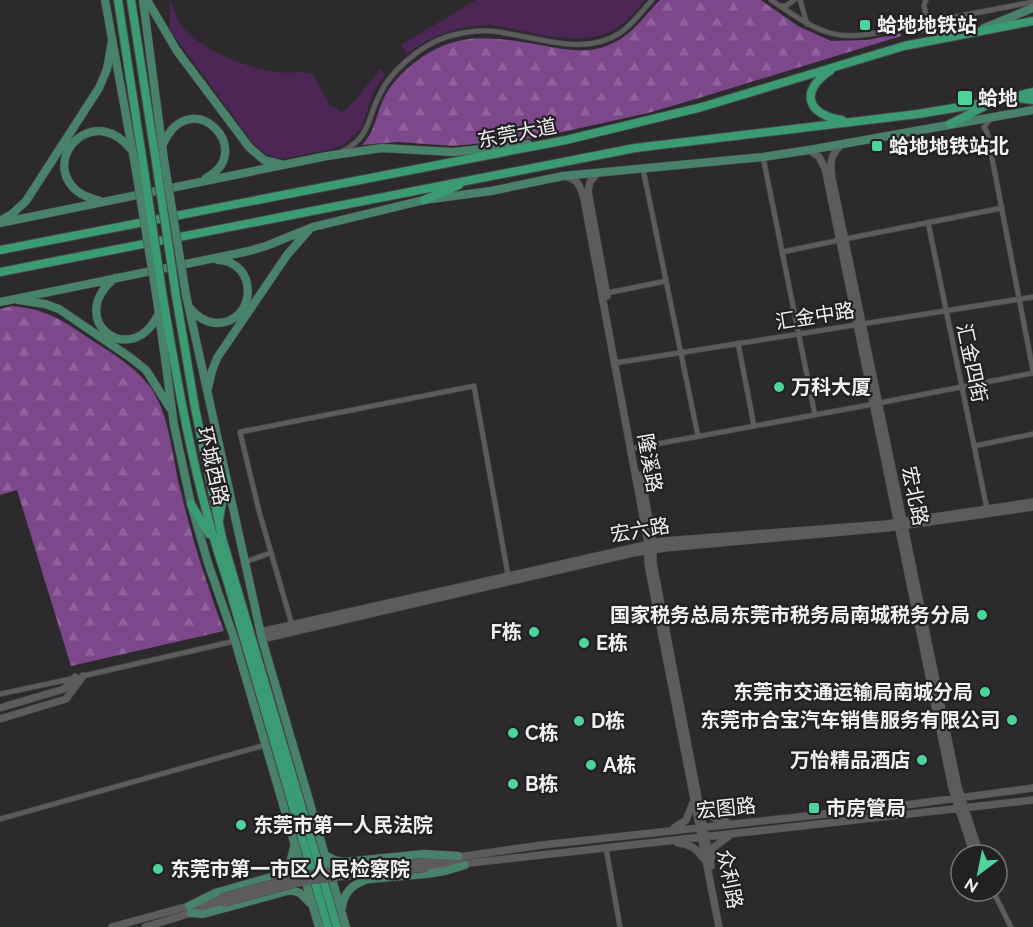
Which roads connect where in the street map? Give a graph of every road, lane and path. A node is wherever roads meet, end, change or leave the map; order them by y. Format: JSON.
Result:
{"nodes":[{"id":1,"x":105,"y":0,"type":"edge"},
{"id":2,"x":118,"y":0,"type":"edge"},
{"id":3,"x":131,"y":0,"type":"edge"},
{"id":4,"x":145,"y":0,"type":"edge"},
{"id":5,"x":652,"y":0,"type":"edge"},
{"id":6,"x":771,"y":0,"type":"edge"},
{"id":7,"x":794,"y":0,"type":"edge"},
{"id":8,"x":800,"y":0,"type":"edge"},
{"id":9,"x":926,"y":0,"type":"edge"},
{"id":10,"x":1033,"y":2,"type":"edge"},
{"id":11,"x":781,"y":6,"type":"junction"},
{"id":12,"x":1033,"y":8,"type":"edge"},
{"id":13,"x":927,"y":21,"type":"junction"},
{"id":14,"x":1033,"y":21,"type":"edge"},
{"id":15,"x":807,"y":24,"type":"junction"},
{"id":16,"x":898,"y":27,"type":"junction"},
{"id":17,"x":976,"y":31,"type":"junction"},
{"id":18,"x":112,"y":41,"type":"junction"},
{"id":19,"x":840,"y":64,"type":"junction"},
{"id":20,"x":1033,"y":92,"type":"edge"},
{"id":21,"x":1010,"y":98,"type":"junction"},
{"id":22,"x":1033,"y":100,"type":"edge"},
{"id":23,"x":996,"y":101,"type":"junction"},
{"id":24,"x":1033,"y":110,"type":"edge"},
{"id":25,"x":992,"y":117,"type":"junction"},
{"id":26,"x":855,"y":122,"type":"junction"},
{"id":27,"x":965,"y":122,"type":"junction"},
{"id":28,"x":950,"y":124,"type":"junction"},
{"id":29,"x":987,"y":132,"type":"junction"},
{"id":30,"x":566,"y":140,"type":"junction"},
{"id":31,"x":841,"y":145,"type":"junction"},
{"id":32,"x":162,"y":146,"type":"junction"},
{"id":33,"x":132,"y":150,"type":"junction"},
{"id":34,"x":809,"y":150,"type":"junction"},
{"id":35,"x":334,"y":155,"type":"junction"},
{"id":36,"x":763,"y":157,"type":"junction"},
{"id":37,"x":160,"y":161,"type":"junction"},
{"id":38,"x":139,"y":164,"type":"junction"},
{"id":39,"x":281,"y":165,"type":"junction"},
{"id":40,"x":643,"y":169,"type":"junction"},
{"id":41,"x":597,"y":173,"type":"junction"},
{"id":42,"x":563,"y":176,"type":"junction"},
{"id":43,"x":474,"y":179,"type":"junction"},
{"id":44,"x":199,"y":182,"type":"junction"},
{"id":45,"x":424,"y":201,"type":"junction"},
{"id":46,"x":101,"y":202,"type":"junction"},
{"id":47,"x":1002,"y":208,"type":"junction"},
{"id":48,"x":0,"y":222,"type":"edge"},
{"id":49,"x":928,"y":222,"type":"junction"},
{"id":50,"x":313,"y":227,"type":"junction"},
{"id":51,"x":843,"y":239,"type":"junction"},
{"id":52,"x":0,"y":250,"type":"edge"},
{"id":53,"x":782,"y":252,"type":"junction"},
{"id":54,"x":207,"y":260,"type":"junction"},
{"id":55,"x":0,"y":272,"type":"edge"},
{"id":56,"x":117,"y":277,"type":"junction"},
{"id":57,"x":666,"y":281,"type":"junction"},
{"id":58,"x":607,"y":293,"type":"junction"},
{"id":59,"x":181,"y":296,"type":"junction"},
{"id":60,"x":1033,"y":297,"type":"edge"},
{"id":61,"x":12,"y":299,"type":"junction"},
{"id":62,"x":160,"y":299,"type":"junction"},
{"id":63,"x":1019,"y":299,"type":"junction"},
{"id":64,"x":0,"y":302,"type":"edge"},
{"id":65,"x":187,"y":304,"type":"junction"},
{"id":66,"x":946,"y":310,"type":"junction"},
{"id":67,"x":159,"y":314,"type":"junction"},
{"id":68,"x":860,"y":324,"type":"junction"},
{"id":69,"x":799,"y":333,"type":"junction"},
{"id":70,"x":738,"y":343,"type":"junction"},
{"id":71,"x":681,"y":352,"type":"junction"},
{"id":72,"x":617,"y":363,"type":"junction"},
{"id":73,"x":1033,"y":372,"type":"edge"},
{"id":74,"x":962,"y":387,"type":"junction"},
{"id":75,"x":208,"y":398,"type":"junction"},
{"id":76,"x":877,"y":404,"type":"junction"},
{"id":77,"x":172,"y":413,"type":"junction"},
{"id":78,"x":815,"y":415,"type":"junction"},
{"id":79,"x":754,"y":426,"type":"junction"},
{"id":80,"x":1033,"y":434,"type":"edge"},
{"id":81,"x":698,"y":436,"type":"junction"},
{"id":82,"x":974,"y":446,"type":"junction"},
{"id":83,"x":635,"y":448,"type":"junction"},
{"id":84,"x":226,"y":478,"type":"junction"},
{"id":85,"x":1033,"y":502,"type":"edge"},
{"id":86,"x":191,"y":504,"type":"junction"},
{"id":87,"x":1033,"y":507,"type":"edge"},
{"id":88,"x":987,"y":509,"type":"junction"},
{"id":89,"x":219,"y":523,"type":"junction"},
{"id":90,"x":901,"y":524,"type":"junction"},
{"id":91,"x":214,"y":542,"type":"junction"},
{"id":92,"x":651,"y":547,"type":"junction"},
{"id":93,"x":270,"y":553,"type":"junction"},
{"id":94,"x":244,"y":562,"type":"junction"},
{"id":95,"x":508,"y":575,"type":"junction"},
{"id":96,"x":292,"y":625,"type":"junction"},
{"id":97,"x":261,"y":635,"type":"junction"},
{"id":98,"x":235,"y":641,"type":"junction"},
{"id":99,"x":79,"y":676,"type":"junction"},
{"id":100,"x":0,"y":694,"type":"edge"},
{"id":101,"x":0,"y":708,"type":"edge"},
{"id":102,"x":0,"y":719,"type":"edge"},
{"id":103,"x":265,"y":745,"type":"junction"},
{"id":104,"x":1033,"y":788,"type":"edge"},
{"id":105,"x":959,"y":798,"type":"junction"},
{"id":106,"x":696,"y":800,"type":"junction"},
{"id":107,"x":1033,"y":800,"type":"edge"},
{"id":108,"x":962,"y":808,"type":"junction"},
{"id":109,"x":0,"y":819,"type":"edge"},
{"id":110,"x":736,"y":824,"type":"junction"},
{"id":111,"x":701,"y":827,"type":"junction"},
{"id":112,"x":666,"y":831,"type":"junction"},
{"id":113,"x":737,"y":833,"type":"junction"},
{"id":114,"x":703,"y":837,"type":"junction"},
{"id":115,"x":296,"y":842,"type":"junction"},
{"id":116,"x":666,"y":842,"type":"junction"},
{"id":117,"x":971,"y":843,"type":"edge"},
{"id":118,"x":975,"y":843,"type":"edge"},
{"id":119,"x":606,"y":848,"type":"junction"},
{"id":120,"x":326,"y":855,"type":"junction"},
{"id":121,"x":458,"y":856,"type":"junction"},
{"id":122,"x":356,"y":861,"type":"junction"},
{"id":123,"x":708,"y":864,"type":"junction"},
{"id":124,"x":425,"y":865,"type":"junction"},
{"id":125,"x":465,"y":865,"type":"junction"},
{"id":126,"x":281,"y":872,"type":"junction"},
{"id":127,"x":359,"y":882,"type":"junction"},
{"id":128,"x":281,"y":892,"type":"junction"},
{"id":129,"x":999,"y":903,"type":"edge"},
{"id":130,"x":313,"y":907,"type":"junction"},
{"id":131,"x":190,"y":909,"type":"junction"},
{"id":132,"x":342,"y":911,"type":"junction"},
{"id":133,"x":112,"y":927,"type":"edge"},
{"id":134,"x":145,"y":927,"type":"edge"},
{"id":135,"x":319,"y":927,"type":"edge"},
{"id":136,"x":328,"y":927,"type":"edge"},
{"id":137,"x":337,"y":927,"type":"edge"},
{"id":138,"x":346,"y":927,"type":"edge"},
{"id":139,"x":620,"y":927,"type":"edge"},
{"id":140,"x":721,"y":927,"type":"edge"},
{"id":141,"x":1011,"y":927,"type":"edge"}],
"edges":[{"from":1,"to":18,"type":"main road"},
{"from":2,"to":38,"type":"highway","name":"环城西路"},
{"from":3,"to":37,"type":"highway","name":"环城西路"},
{"from":4,"to":32,"type":"main road"},
{"from":4,"to":39,"type":"main road"},
{"from":5,"to":35,"type":"street"},
{"from":6,"to":11,"type":"street"},
{"from":7,"to":11,"type":"street"},
{"from":8,"to":15,"type":"street"},
{"from":9,"to":13,"type":"street"},
{"from":10,"to":13,"type":"street"},
{"from":11,"to":15,"type":"street"},
{"from":12,"to":17,"type":"main road"},
{"from":13,"to":16,"type":"street"},
{"from":14,"to":17,"type":"highway","name":"东莞大道"},
{"from":15,"to":16,"type":"street"},
{"from":16,"to":17,"type":"highway"},
{"from":17,"to":19,"type":"highway","name":"东莞大道"},
{"from":18,"to":33,"type":"main road"},
{"from":18,"to":48,"type":"main road"},
{"from":19,"to":26,"type":"highway"},
{"from":19,"to":30,"type":"highway","name":"东莞大道"},
{"from":20,"to":21,"type":"highway","name":"东莞大道"},
{"from":21,"to":22,"type":"highway"},
{"from":21,"to":23,"type":"highway","name":"东莞大道"},
{"from":23,"to":26,"type":"highway","name":"东莞大道"},
{"from":23,"to":28,"type":"highway"},
{"from":24,"to":25,"type":"main road"},
{"from":25,"to":27,"type":"main road"},
{"from":25,"to":29,"type":"street"},
{"from":26,"to":43,"type":"highway","name":"东莞大道"},
{"from":27,"to":28,"type":"main road"},
{"from":27,"to":29,"type":"street"},
{"from":28,"to":31,"type":"main road"},
{"from":29,"to":47,"type":"street"},
{"from":30,"to":35,"type":"main road"},
{"from":30,"to":52,"type":"highway","name":"东莞大道"},
{"from":31,"to":34,"type":"main road"},
{"from":31,"to":51,"type":"street","name":"宏北路"},
{"from":32,"to":37,"type":"main road"},
{"from":32,"to":44,"type":"main road"},
{"from":33,"to":38,"type":"main road"},
{"from":33,"to":46,"type":"main road"},
{"from":34,"to":36,"type":"main road"},
{"from":34,"to":51,"type":"street","name":"宏北路"},
{"from":35,"to":39,"type":"main road"},
{"from":36,"to":40,"type":"main road"},
{"from":36,"to":53,"type":"street"},
{"from":37,"to":59,"type":"highway","name":"环城西路","bridge":true},
{"from":38,"to":62,"type":"highway","name":"环城西路","bridge":true},
{"from":39,"to":44,"type":"main road"},
{"from":40,"to":41,"type":"main road"},
{"from":40,"to":57,"type":"street"},
{"from":41,"to":42,"type":"main road"},
{"from":41,"to":58,"type":"street","name":"隆溪路"},
{"from":42,"to":45,"type":"main road"},
{"from":42,"to":72,"type":"street","name":"隆溪路"},
{"from":43,"to":45,"type":"highway"},
{"from":43,"to":55,"type":"highway","name":"东莞大道"},
{"from":44,"to":46,"type":"main road"},
{"from":45,"to":50,"type":"main road"},
{"from":46,"to":48,"type":"main road"},
{"from":47,"to":49,"type":"street"},
{"from":47,"to":63,"type":"street"},
{"from":49,"to":51,"type":"street"},
{"from":49,"to":66,"type":"street","name":"汇金四街"},
{"from":50,"to":54,"type":"main road"},
{"from":50,"to":75,"type":"main road"},
{"from":51,"to":53,"type":"street"},
{"from":51,"to":68,"type":"street","name":"宏北路"},
{"from":53,"to":69,"type":"street"},
{"from":54,"to":56,"type":"main road"},
{"from":54,"to":65,"type":"main road"},
{"from":56,"to":61,"type":"main road"},
{"from":56,"to":67,"type":"main road"},
{"from":57,"to":58,"type":"street"},
{"from":57,"to":71,"type":"street"},
{"from":58,"to":72,"type":"street","name":"隆溪路"},
{"from":59,"to":65,"type":"main road"},
{"from":59,"to":89,"type":"highway","name":"环城西路"},
{"from":60,"to":63,"type":"street","name":"汇金中路"},
{"from":61,"to":64,"type":"main road"},
{"from":61,"to":77,"type":"main road"},
{"from":62,"to":67,"type":"main road"},
{"from":62,"to":91,"type":"highway","name":"环城西路"},
{"from":63,"to":66,"type":"street","name":"汇金中路"},
{"from":63,"to":73,"type":"street"},
{"from":65,"to":75,"type":"main road"},
{"from":66,"to":68,"type":"street","name":"汇金中路"},
{"from":66,"to":74,"type":"street","name":"汇金四街"},
{"from":67,"to":77,"type":"main road"},
{"from":68,"to":69,"type":"street","name":"汇金中路"},
{"from":68,"to":76,"type":"street","name":"宏北路"},
{"from":69,"to":70,"type":"street","name":"汇金中路"},
{"from":69,"to":78,"type":"street"},
{"from":70,"to":71,"type":"street","name":"汇金中路"},
{"from":70,"to":79,"type":"street"},
{"from":71,"to":72,"type":"street","name":"汇金中路"},
{"from":71,"to":81,"type":"street"},
{"from":72,"to":83,"type":"street","name":"隆溪路"},
{"from":72,"to":92,"type":"street","name":"隆溪路"},
{"from":73,"to":74,"type":"street"},
{"from":74,"to":76,"type":"street"},
{"from":74,"to":82,"type":"street","name":"汇金四街"},
{"from":75,"to":84,"type":"main road"},
{"from":76,"to":78,"type":"street"},
{"from":76,"to":90,"type":"street","name":"宏北路"},
{"from":77,"to":86,"type":"main road"},
{"from":78,"to":79,"type":"street"},
{"from":79,"to":81,"type":"street"},
{"from":80,"to":82,"type":"street"},
{"from":81,"to":83,"type":"street"},
{"from":82,"to":88,"type":"street","name":"汇金四街"},
{"from":83,"to":92,"type":"street","name":"隆溪路"},
{"from":84,"to":89,"type":"highway"},
{"from":84,"to":94,"type":"main road"},
{"from":85,"to":88,"type":"street","name":"宏六路"},
{"from":86,"to":91,"type":"highway"},
{"from":86,"to":98,"type":"main road"},
{"from":87,"to":90,"type":"street","name":"宏六路"},
{"from":88,"to":90,"type":"street","name":"宏六路"},
{"from":89,"to":137,"type":"highway","name":"环城西路"},
{"from":90,"to":92,"type":"street","name":"宏六路"},
{"from":90,"to":105,"type":"street","name":"宏北路"},
{"from":91,"to":136,"type":"highway","name":"环城西路"},
{"from":92,"to":95,"type":"street","name":"宏六路"},
{"from":92,"to":97,"type":"street","name":"宏六路"},
{"from":92,"to":106,"type":"street","name":"隆溪路"},
{"from":93,"to":94,"type":"street"},
{"from":93,"to":95,"type":"street"},
{"from":93,"to":96,"type":"street"},
{"from":94,"to":97,"type":"main road"},
{"from":95,"to":96,"type":"street","name":"宏六路"},
{"from":96,"to":97,"type":"street","name":"宏六路"},
{"from":97,"to":120,"type":"main road"},
{"from":98,"to":99,"type":"street"},
{"from":98,"to":103,"type":"main road"},
{"from":99,"to":100,"type":"street"},
{"from":99,"to":101,"type":"street"},
{"from":99,"to":102,"type":"street"},
{"from":103,"to":109,"type":"street"},
{"from":103,"to":115,"type":"main road"},
{"from":104,"to":105,"type":"street","name":"宏图路"},
{"from":105,"to":108,"type":"street","name":"宏北路"},
{"from":105,"to":110,"type":"street","name":"宏图路"},
{"from":106,"to":110,"type":"street"},
{"from":106,"to":111,"type":"street","name":"隆溪路"},
{"from":106,"to":112,"type":"street"},
{"from":107,"to":108,"type":"street","name":"宏图路"},
{"from":108,"to":113,"type":"street","name":"宏图路"},
{"from":108,"to":117,"type":"street","name":"宏北路"},
{"from":108,"to":118,"type":"street","name":"宏北路"},
{"from":110,"to":111,"type":"street","name":"宏图路"},
{"from":111,"to":112,"type":"street","name":"宏图路"},
{"from":111,"to":114,"type":"street","name":"隆溪路"},
{"from":112,"to":121,"type":"street","name":"宏图路"},
{"from":113,"to":114,"type":"street","name":"宏图路"},
{"from":113,"to":123,"type":"street"},
{"from":114,"to":116,"type":"street","name":"宏图路"},
{"from":114,"to":123,"type":"street","name":"众利路"},
{"from":115,"to":126,"type":"main road"},
{"from":115,"to":130,"type":"main road"},
{"from":116,"to":119,"type":"street","name":"宏图路"},
{"from":116,"to":123,"type":"street"},
{"from":119,"to":125,"type":"street","name":"宏图路"},
{"from":119,"to":139,"type":"street"},
{"from":120,"to":122,"type":"main road"},
{"from":120,"to":132,"type":"main road"},
{"from":121,"to":122,"type":"main road"},
{"from":121,"to":124,"type":"street","name":"宏图路"},
{"from":122,"to":127,"type":"main road"},
{"from":123,"to":140,"type":"street","name":"众利路"},
{"from":124,"to":125,"type":"street","name":"宏图路"},
{"from":124,"to":131,"type":"street","bridge":true},
{"from":125,"to":127,"type":"main road"},
{"from":126,"to":128,"type":"main road"},
{"from":126,"to":131,"type":"main road"},
{"from":127,"to":132,"type":"main road"},
{"from":128,"to":130,"type":"main road"},
{"from":128,"to":131,"type":"main road"},
{"from":129,"to":141,"type":"street"},
{"from":130,"to":135,"type":"main road"},
{"from":131,"to":133,"type":"street"},
{"from":131,"to":134,"type":"street"},
{"from":132,"to":138,"type":"main road"}]}
